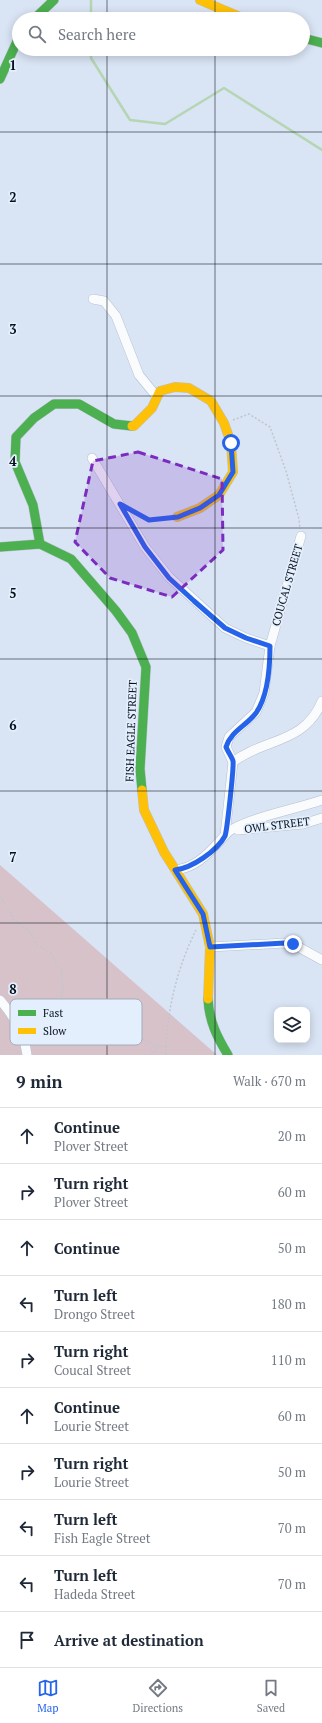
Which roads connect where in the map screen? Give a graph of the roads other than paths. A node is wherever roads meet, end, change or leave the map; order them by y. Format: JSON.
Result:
{"nodes":[{"id":1,"x":54,"y":0,"type":"edge"},
{"id":2,"x":200,"y":0,"type":"edge"},
{"id":3,"x":41,"y":12,"type":"edge"},
{"id":4,"x":228,"y":12,"type":"edge"},
{"id":5,"x":310,"y":40,"type":"edge"},
{"id":6,"x":322,"y":43,"type":"edge"},
{"id":7,"x":12,"y":52,"type":"edge"},
{"id":8,"x":1,"y":75,"type":"edge"},
{"id":9,"x":93,"y":299,"type":"dead end"},
{"id":10,"x":157,"y":397,"type":"junction"},
{"id":11,"x":92,"y":458,"type":"dead end"},
{"id":12,"x":178,"y":517,"type":"road end"},
{"id":13,"x":301,"y":536,"type":"road end"},
{"id":14,"x":40,"y":544,"type":"junction"},
{"id":15,"x":0,"y":547,"type":"edge"},
{"id":16,"x":270,"y":646,"type":"junction"},
{"id":17,"x":322,"y":701,"type":"edge"},
{"id":18,"x":233,"y":762,"type":"junction"},
{"id":19,"x":322,"y":800,"type":"edge"},
{"id":20,"x":322,"y":818,"type":"edge"},
{"id":21,"x":228,"y":833,"type":"junction"},
{"id":22,"x":175,"y":870,"type":"junction"},
{"id":23,"x":210,"y":947,"type":"junction"},
{"id":24,"x":322,"y":960,"type":"edge"},
{"id":25,"x":0,"y":1000,"type":"edge"},
{"id":26,"x":10,"y":1015,"type":"edge"},
{"id":27,"x":25,"y":1045,"type":"edge"},
{"id":28,"x":28,"y":1055,"type":"edge"},
{"id":29,"x":228,"y":1055,"type":"edge"}],
"edges":[{"from":1,"to":3,"type":"street"},
{"from":2,"to":4,"type":"street"},
{"from":5,"to":6,"type":"street"},
{"from":7,"to":8,"type":"street"},
{"from":9,"to":10,"type":"street"},
{"from":10,"to":12,"type":"street"},
{"from":10,"to":14,"type":"street"},
{"from":11,"to":16,"type":"street"},
{"from":13,"to":16,"type":"street","name":"COUCAL STREET"},
{"from":14,"to":15,"type":"street","name":"FISH EAGLE STREET"},
{"from":14,"to":22,"type":"street","name":"FISH EAGLE STREET"},
{"from":16,"to":18,"type":"street","name":"COUCAL STREET"},
{"from":17,"to":18,"type":"street"},
{"from":18,"to":21,"type":"street"},
{"from":19,"to":21,"type":"street"},
{"from":20,"to":21,"type":"street","name":"OWL STREET"},
{"from":21,"to":22,"type":"street"},
{"from":22,"to":23,"type":"street","name":"FISH EAGLE STREET"},
{"from":23,"to":24,"type":"street"},
{"from":23,"to":29,"type":"street","name":"FISH EAGLE STREET"},
{"from":25,"to":26,"type":"street"},
{"from":27,"to":28,"type":"street"}]}
